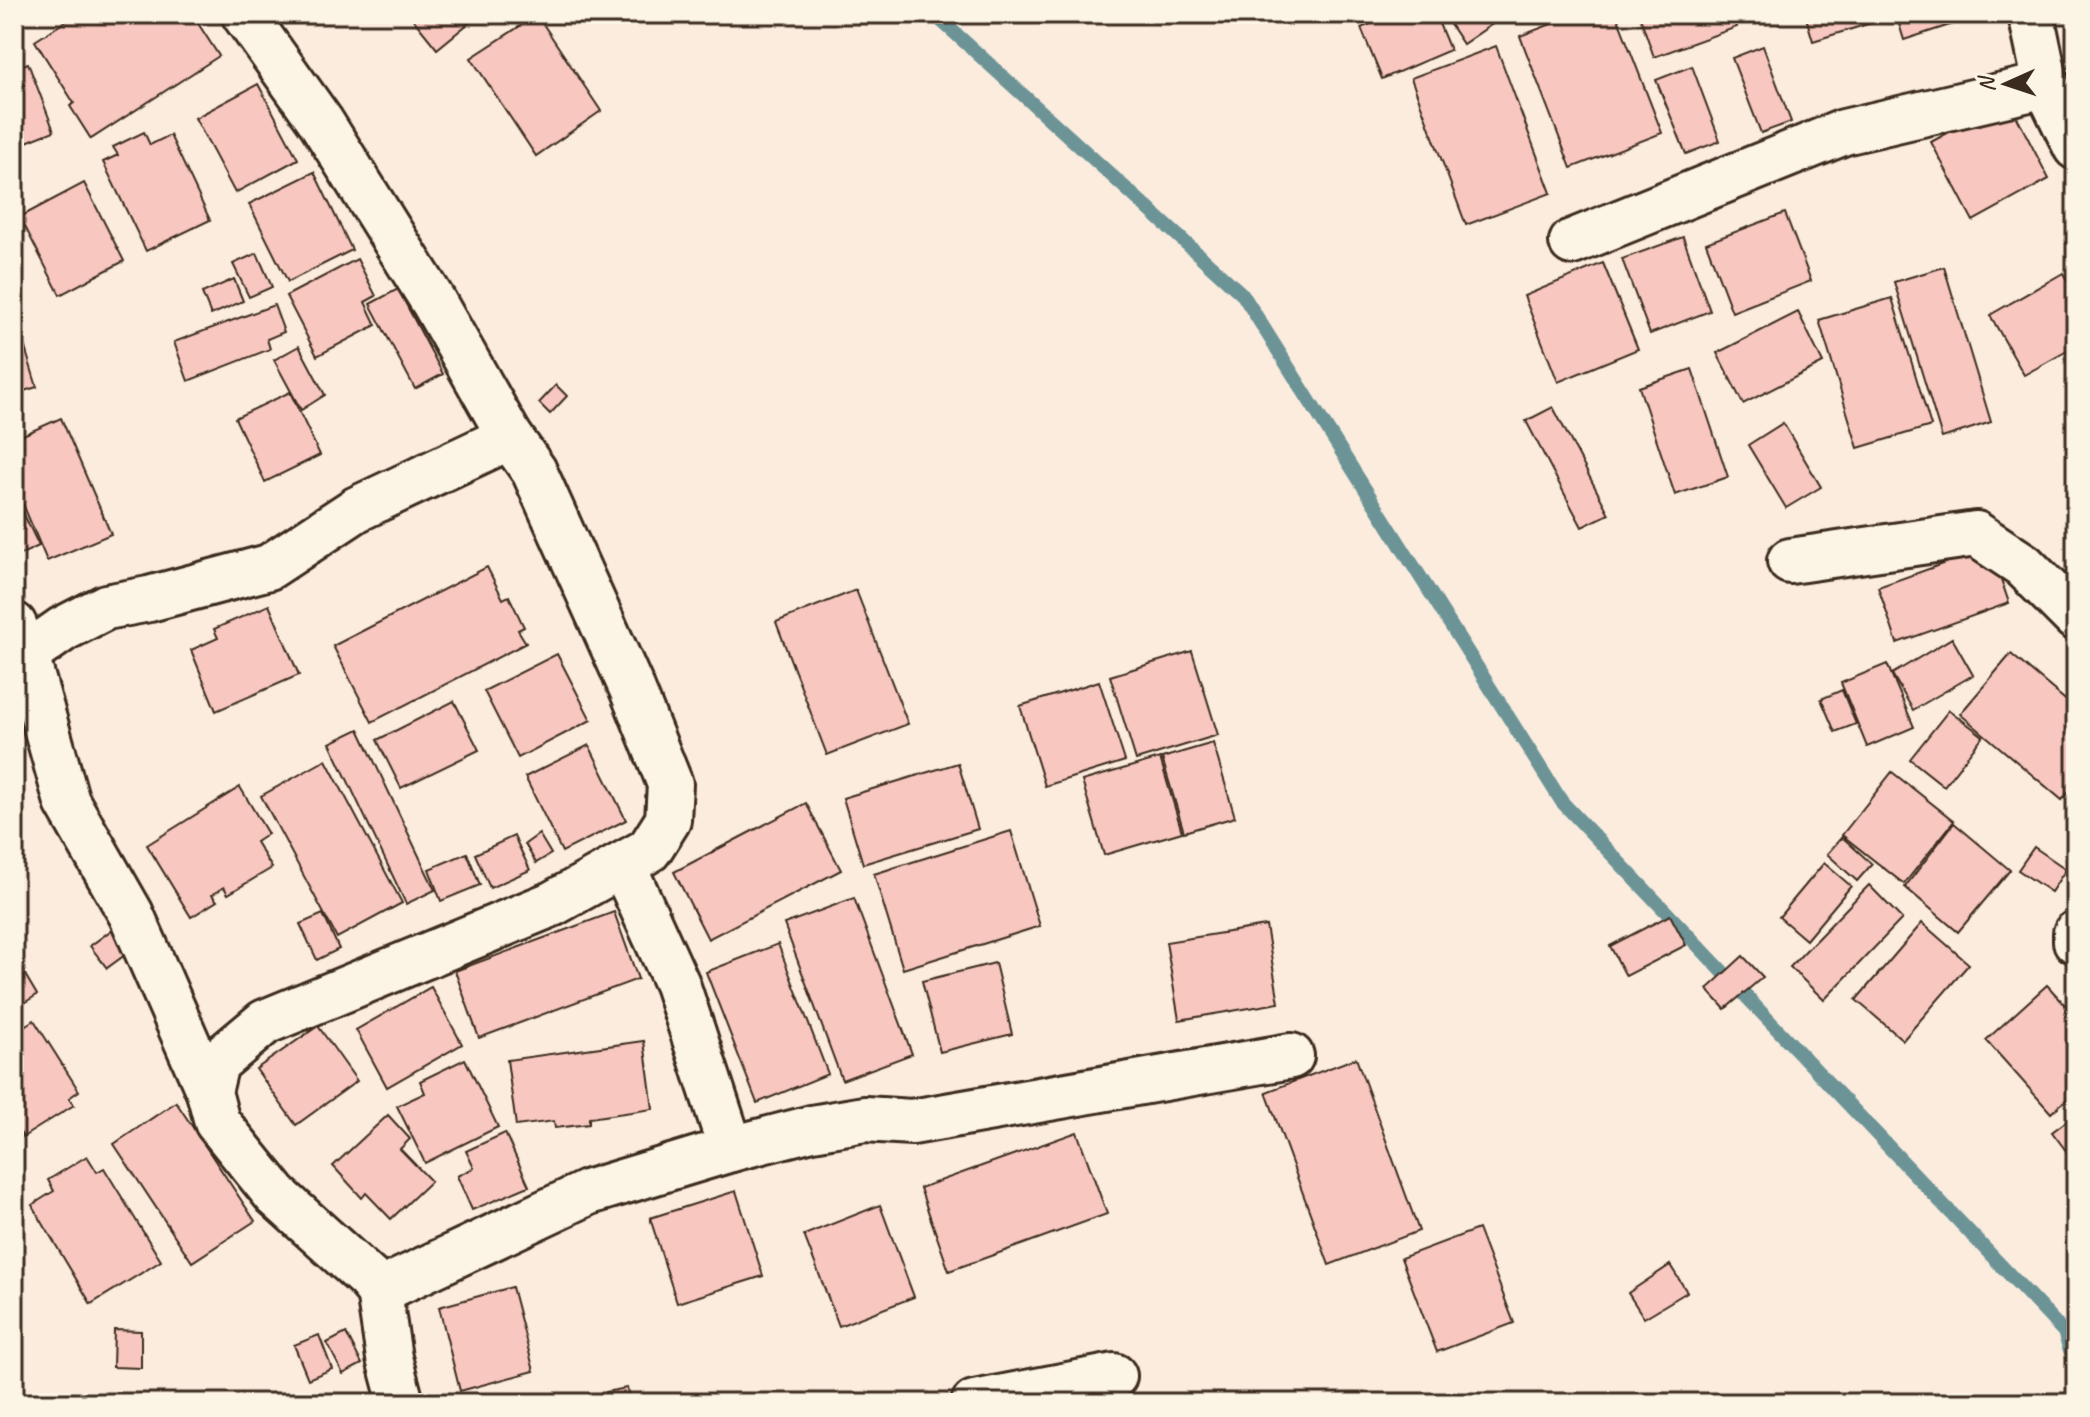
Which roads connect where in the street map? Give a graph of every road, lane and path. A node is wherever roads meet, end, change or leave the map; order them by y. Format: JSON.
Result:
{"nodes":[{"id":1,"x":244,"y":14,"type":"edge"},
{"id":2,"x":2031,"y":14,"type":"edge"},
{"id":3,"x":2046,"y":85,"type":"junction"},
{"id":4,"x":2076,"y":147,"type":"edge"},
{"id":5,"x":1572,"y":242,"type":"dead end"},
{"id":6,"x":510,"y":437,"type":"junction"},
{"id":7,"x":1790,"y":561,"type":"dead end"},
{"id":8,"x":2076,"y":618,"type":"edge"},
{"id":9,"x":20,"y":640,"type":"edge"},
{"id":10,"x":623,"y":865,"type":"junction"},
{"id":11,"x":2076,"y":933,"type":"edge"},
{"id":12,"x":2076,"y":941,"type":"edge"},
{"id":13,"x":1291,"y":1056,"type":"dead end"},
{"id":14,"x":209,"y":1092,"type":"junction"},
{"id":15,"x":731,"y":1149,"type":"junction"},
{"id":16,"x":379,"y":1291,"type":"junction"},
{"id":17,"x":1114,"y":1376,"type":"dead end"},
{"id":18,"x":401,"y":1403,"type":"edge"},
{"id":19,"x":974,"y":1403,"type":"edge"}],
"edges":[{"from":1,"to":6,"type":"street"},
{"from":2,"to":3,"type":"street"},
{"from":3,"to":4,"type":"street"},
{"from":3,"to":5,"type":"street"},
{"from":6,"to":9,"type":"street"},
{"from":6,"to":10,"type":"street"},
{"from":7,"to":8,"type":"street"},
{"from":9,"to":14,"type":"street"},
{"from":10,"to":14,"type":"street"},
{"from":10,"to":15,"type":"street"},
{"from":11,"to":12,"type":"street"},
{"from":13,"to":15,"type":"street"},
{"from":14,"to":16,"type":"street"},
{"from":15,"to":16,"type":"street"},
{"from":16,"to":18,"type":"street"},
{"from":17,"to":19,"type":"street"}]}
